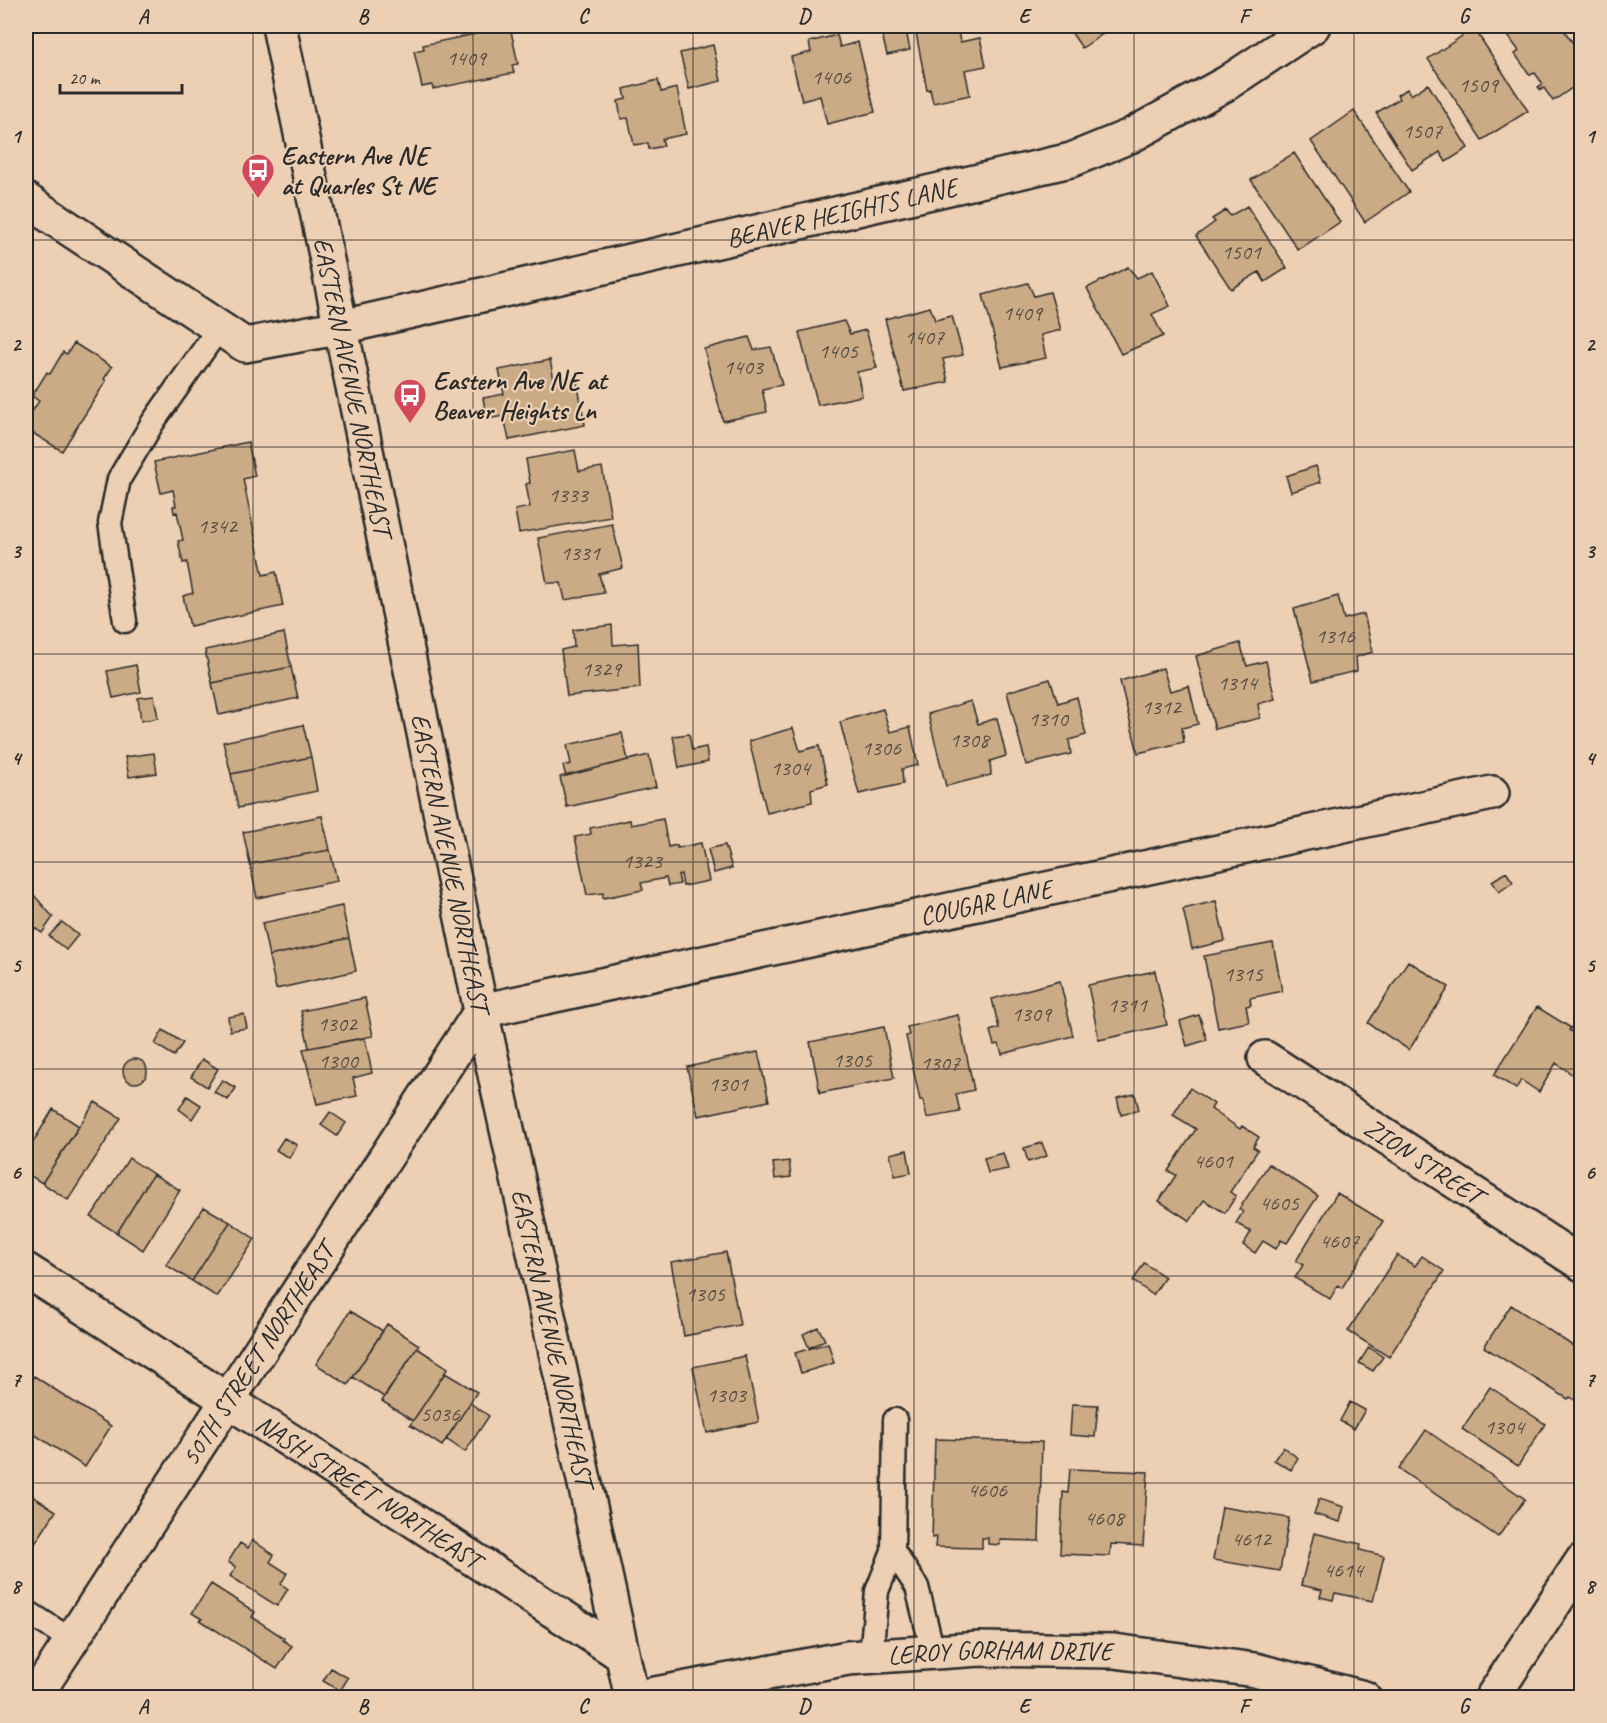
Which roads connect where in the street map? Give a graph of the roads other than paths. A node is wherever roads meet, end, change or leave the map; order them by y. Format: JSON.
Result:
{"nodes":[{"id":1,"x":279,"y":26,"type":"edge"},
{"id":2,"x":1313,"y":26,"type":"edge"},
{"id":3,"x":26,"y":200,"type":"edge"},
{"id":4,"x":342,"y":327,"type":"junction"},
{"id":5,"x":219,"y":328,"type":"junction"},
{"id":6,"x":125,"y":621,"type":"dead end"},
{"id":7,"x":1492,"y":793,"type":"dead end"},
{"id":8,"x":481,"y":1011,"type":"junction"},
{"id":9,"x":1265,"y":1058,"type":"dead end"},
{"id":10,"x":1581,"y":1264,"type":"edge"},
{"id":11,"x":26,"y":1270,"type":"edge"},
{"id":12,"x":228,"y":1400,"type":"junction"},
{"id":13,"x":895,"y":1420,"type":"dead end"},
{"id":14,"x":893,"y":1551,"type":"junction"},
{"id":15,"x":1581,"y":1561,"type":"edge"},
{"id":16,"x":26,"y":1611,"type":"edge"},
{"id":17,"x":71,"y":1640,"type":"junction"},
{"id":18,"x":933,"y":1652,"type":"junction"},
{"id":19,"x":622,"y":1655,"type":"junction"},
{"id":20,"x":871,"y":1656,"type":"junction"},
{"id":21,"x":34,"y":1698,"type":"edge"},
{"id":22,"x":633,"y":1698,"type":"edge"},
{"id":23,"x":1364,"y":1698,"type":"edge"},
{"id":24,"x":1492,"y":1698,"type":"edge"}],
"edges":[{"from":1,"to":4,"type":"street","name":"EASTERN AVENUE NORTHEAST"},
{"from":2,"to":4,"type":"street","name":"BEAVER HEIGHTS LANE"},
{"from":3,"to":5,"type":"street","name":"BEAVER HEIGHTS LANE"},
{"from":4,"to":5,"type":"street","name":"BEAVER HEIGHTS LANE"},
{"from":4,"to":8,"type":"street","name":"EASTERN AVENUE NORTHEAST"},
{"from":5,"to":6,"type":"lane"},
{"from":7,"to":8,"type":"street","name":"COUGAR LANE"},
{"from":8,"to":12,"type":"street","name":"50TH STREET NORTHEAST"},
{"from":8,"to":19,"type":"street","name":"EASTERN AVENUE NORTHEAST"},
{"from":9,"to":10,"type":"street","name":"ZION STREET"},
{"from":11,"to":12,"type":"street","name":"NASH STREET NORTHEAST"},
{"from":12,"to":17,"type":"street","name":"50TH STREET NORTHEAST"},
{"from":12,"to":19,"type":"street","name":"NASH STREET NORTHEAST"},
{"from":13,"to":14,"type":"lane"},
{"from":14,"to":18,"type":"lane"},
{"from":14,"to":20,"type":"lane"},
{"from":15,"to":24,"type":"street"},
{"from":16,"to":17,"type":"lane"},
{"from":17,"to":21,"type":"street","name":"50TH STREET NORTHEAST"},
{"from":18,"to":20,"type":"street","name":"LEROY GORHAM DRIVE"},
{"from":18,"to":23,"type":"street","name":"LEROY GORHAM DRIVE"},
{"from":19,"to":22,"type":"street","name":"EASTERN AVENUE NORTHEAST"},
{"from":20,"to":22,"type":"street","name":"LEROY GORHAM DRIVE"}]}
